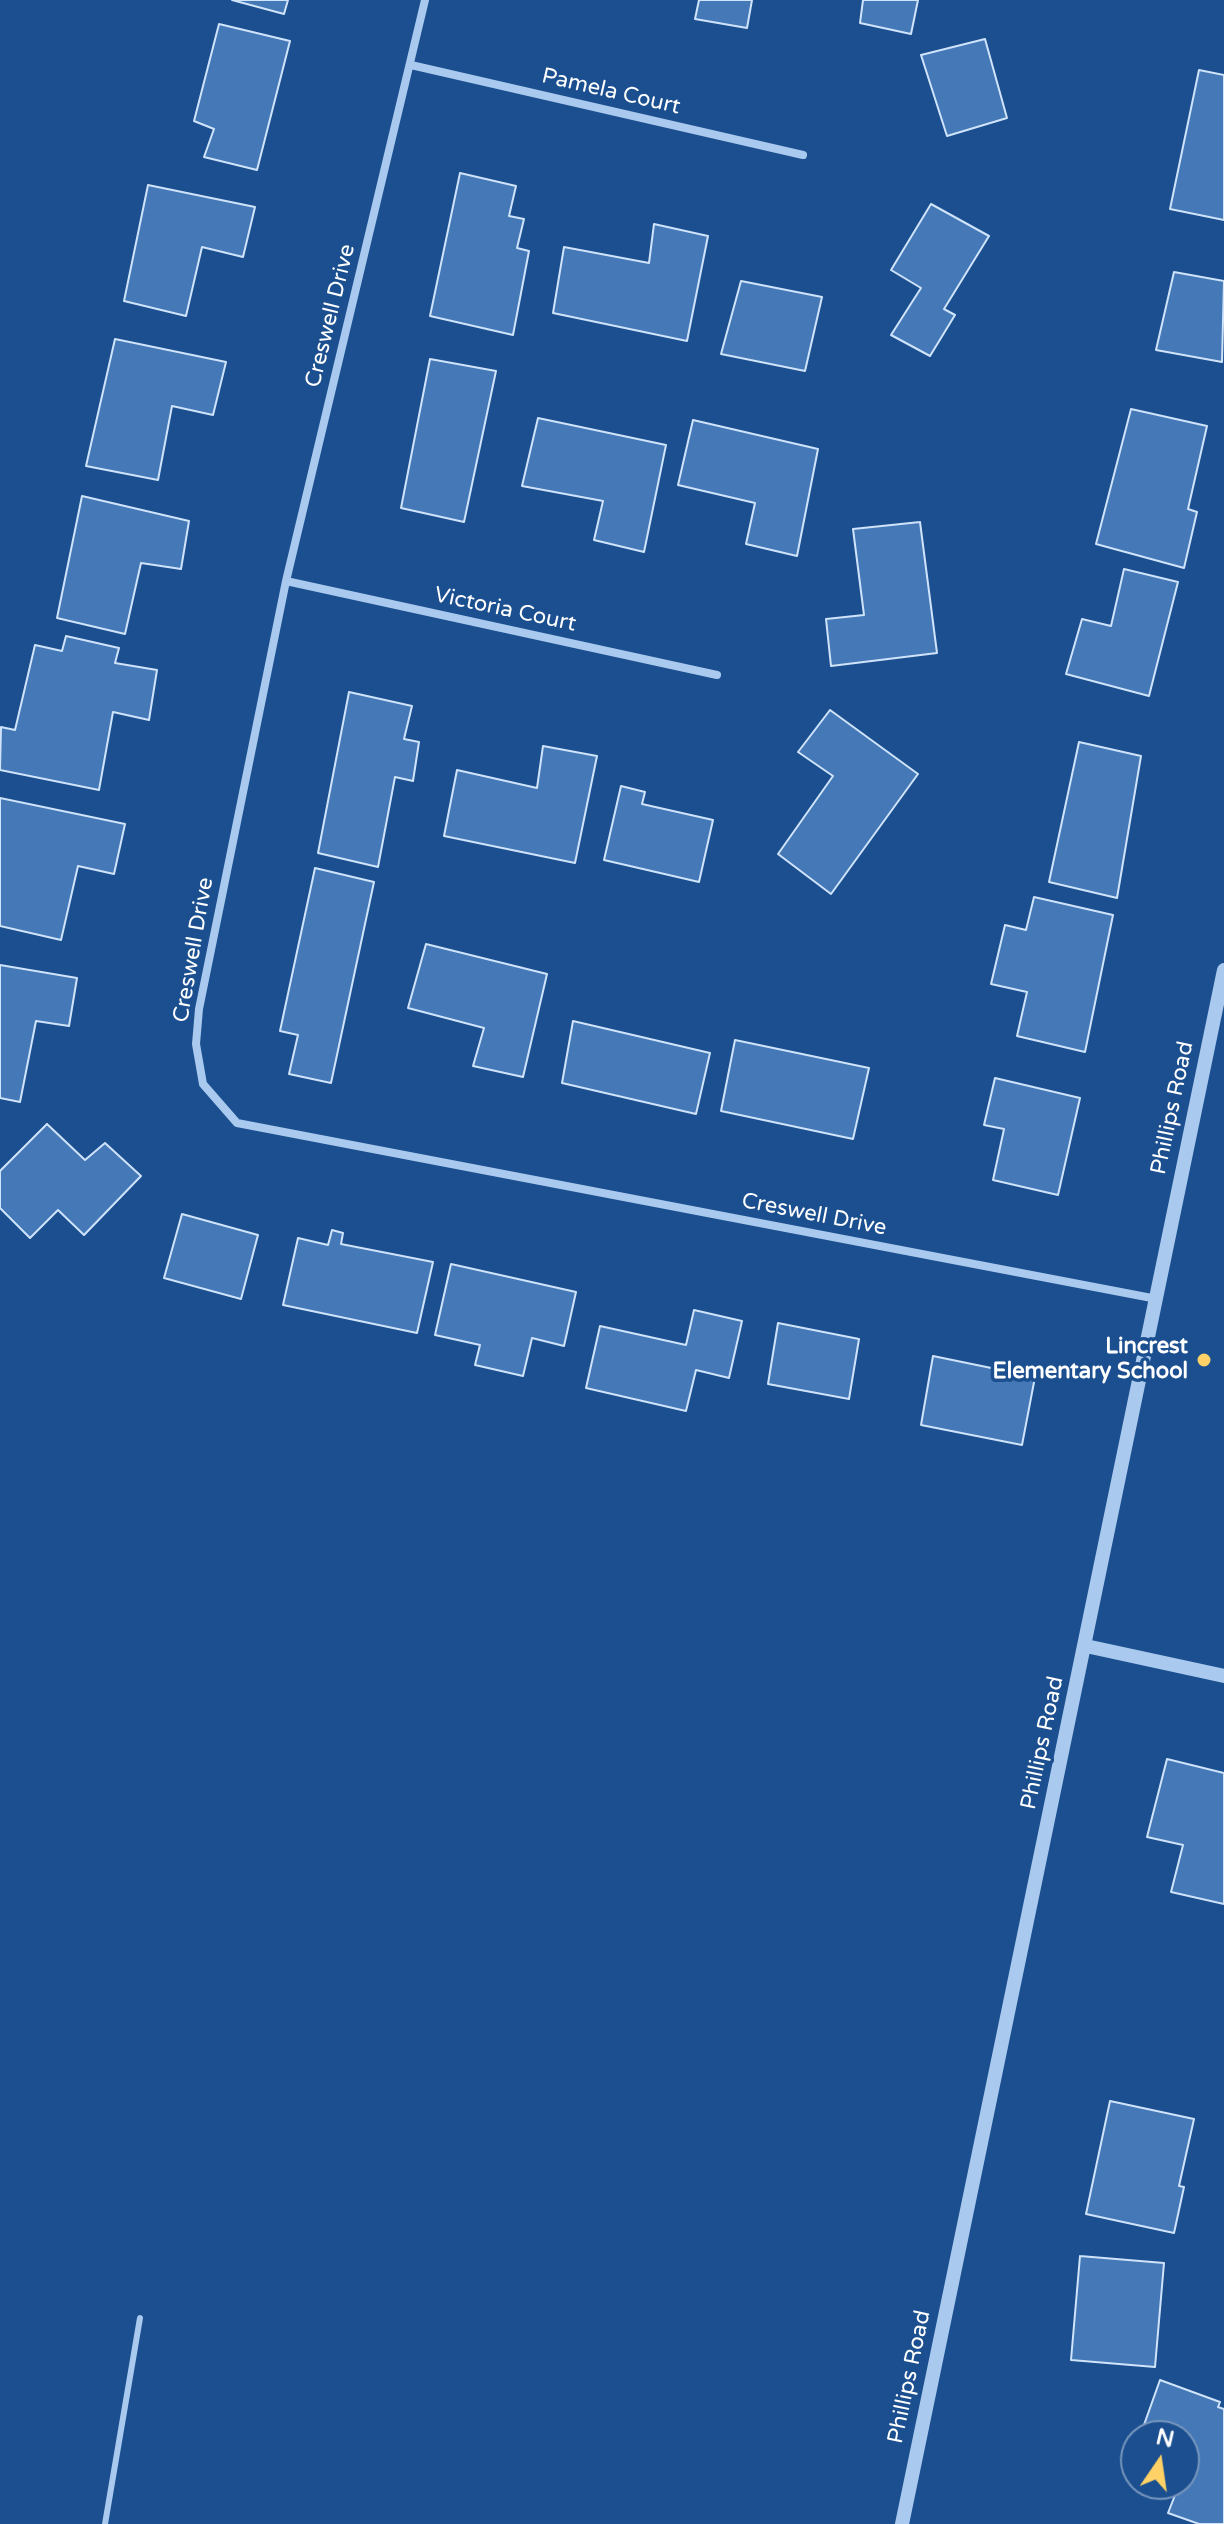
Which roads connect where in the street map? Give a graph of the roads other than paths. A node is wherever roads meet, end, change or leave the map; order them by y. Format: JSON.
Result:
{"nodes":[{"id":1,"x":425,"y":0,"type":"edge"},
{"id":2,"x":411,"y":65,"type":"junction"},
{"id":3,"x":803,"y":155,"type":"dead end"},
{"id":4,"x":286,"y":581,"type":"junction"},
{"id":5,"x":717,"y":675,"type":"dead end"},
{"id":6,"x":1224,"y":970,"type":"edge"},
{"id":7,"x":1157,"y":1299,"type":"junction"},
{"id":8,"x":1086,"y":1646,"type":"junction"},
{"id":9,"x":1224,"y":1676,"type":"edge"},
{"id":10,"x":140,"y":2318,"type":"dead end"},
{"id":11,"x":105,"y":2524,"type":"edge"},
{"id":12,"x":902,"y":2524,"type":"edge"}],
"edges":[{"from":1,"to":2,"type":"street","name":"Creswell Drive"},
{"from":2,"to":3,"type":"street","name":"Pamela Court"},
{"from":2,"to":4,"type":"street","name":"Creswell Drive"},
{"from":4,"to":5,"type":"street","name":"Victoria Court"},
{"from":4,"to":7,"type":"street","name":"Creswell Drive"},
{"from":6,"to":7,"type":"street","name":"Phillips Road"},
{"from":7,"to":8,"type":"street","name":"Phillips Road"},
{"from":8,"to":9,"type":"street"},
{"from":8,"to":12,"type":"street","name":"Phillips Road"},
{"from":10,"to":11,"type":"lane"}]}
